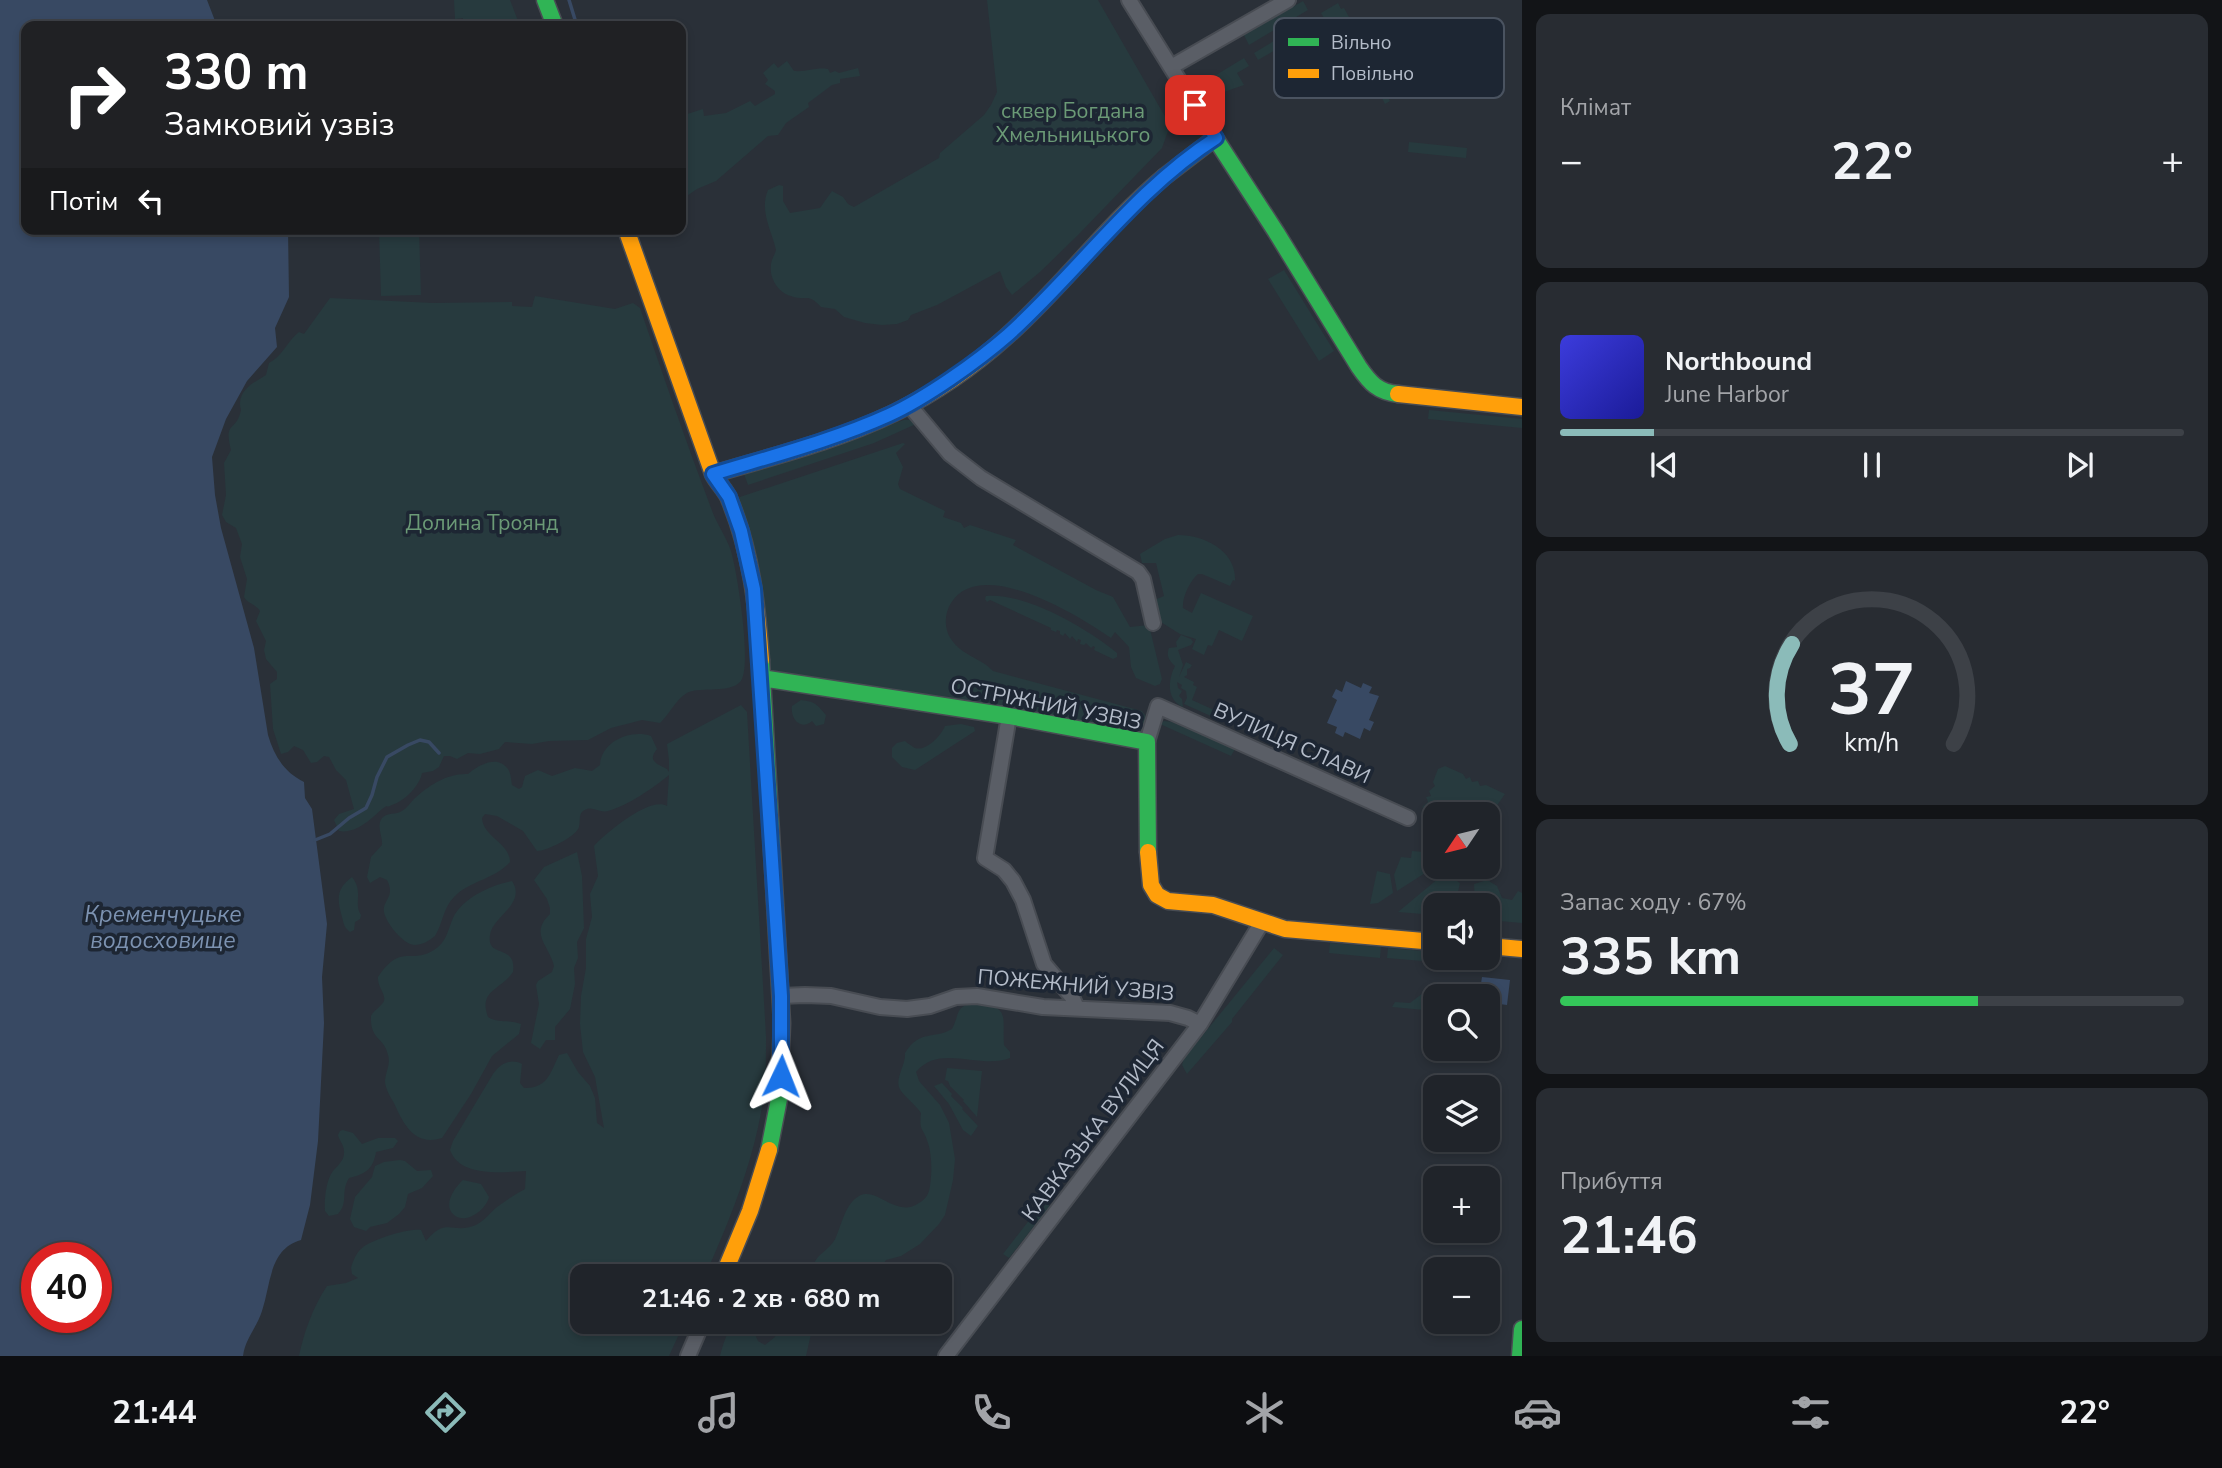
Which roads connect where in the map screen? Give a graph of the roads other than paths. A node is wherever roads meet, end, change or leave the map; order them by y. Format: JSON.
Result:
{"nodes":[{"id":1,"x":545,"y":0,"type":"edge"},
{"id":2,"x":1129,"y":0,"type":"edge"},
{"id":3,"x":1288,"y":0,"type":"edge"},
{"id":4,"x":553,"y":21,"type":"edge"},
{"id":5,"x":1171,"y":67,"type":"junction"},
{"id":6,"x":1216,"y":138,"type":"junction"},
{"id":7,"x":628,"y":235,"type":"edge"},
{"id":8,"x":909,"y":405,"type":"junction"},
{"id":9,"x":1522,"y":407,"type":"edge"},
{"id":10,"x":713,"y":474,"type":"junction"},
{"id":11,"x":1153,"y":623,"type":"dead end"},
{"id":12,"x":761,"y":678,"type":"junction"},
{"id":13,"x":1009,"y":716,"type":"junction"},
{"id":14,"x":1147,"y":742,"type":"junction"},
{"id":15,"x":1409,"y":818,"type":"dead end"},
{"id":16,"x":1262,"y":922,"type":"junction"},
{"id":17,"x":1423,"y":941,"type":"edge"},
{"id":18,"x":1500,"y":947,"type":"edge"},
{"id":19,"x":1522,"y":949,"type":"edge"},
{"id":20,"x":781,"y":996,"type":"junction"},
{"id":21,"x":1077,"y":1008,"type":"junction"},
{"id":22,"x":1200,"y":1024,"type":"junction"},
{"id":23,"x":728,"y":1264,"type":"edge"},
{"id":24,"x":1522,"y":1329,"type":"edge"},
{"id":25,"x":697,"y":1334,"type":"edge"},
{"id":26,"x":953,"y":1354,"type":"edge"},
{"id":27,"x":688,"y":1356,"type":"edge"},
{"id":28,"x":1520,"y":1356,"type":"edge"}],
"edges":[{"from":1,"to":4,"type":"street"},
{"from":2,"to":5,"type":"street"},
{"from":3,"to":5,"type":"street"},
{"from":5,"to":6,"type":"street"},
{"from":6,"to":8,"type":"street"},
{"from":6,"to":9,"type":"street"},
{"from":7,"to":10,"type":"street"},
{"from":8,"to":10,"type":"street"},
{"from":8,"to":11,"type":"street"},
{"from":10,"to":12,"type":"street"},
{"from":12,"to":13,"type":"street","name":"ОСТРІЖНИЙ УЗВІЗ"},
{"from":12,"to":20,"type":"street"},
{"from":13,"to":14,"type":"street","name":"ОСТРІЖНИЙ УЗВІЗ"},
{"from":13,"to":21,"type":"street"},
{"from":14,"to":15,"type":"street","name":"ВУЛИЦЯ СЛАВИ"},
{"from":14,"to":16,"type":"street","name":"ОСТРІЖНИЙ УЗВІЗ"},
{"from":16,"to":17,"type":"street"},
{"from":16,"to":22,"type":"street","name":"КАВКАЗЬКА ВУЛИЦЯ"},
{"from":18,"to":19,"type":"street"},
{"from":20,"to":21,"type":"street","name":"ПОЖЕЖНИЙ УЗВІЗ"},
{"from":20,"to":23,"type":"street"},
{"from":21,"to":22,"type":"street","name":"ПОЖЕЖНИЙ УЗВІЗ"},
{"from":22,"to":26,"type":"street","name":"КАВКАЗЬКА ВУЛИЦЯ"},
{"from":24,"to":28,"type":"street"},
{"from":25,"to":27,"type":"street"}]}
